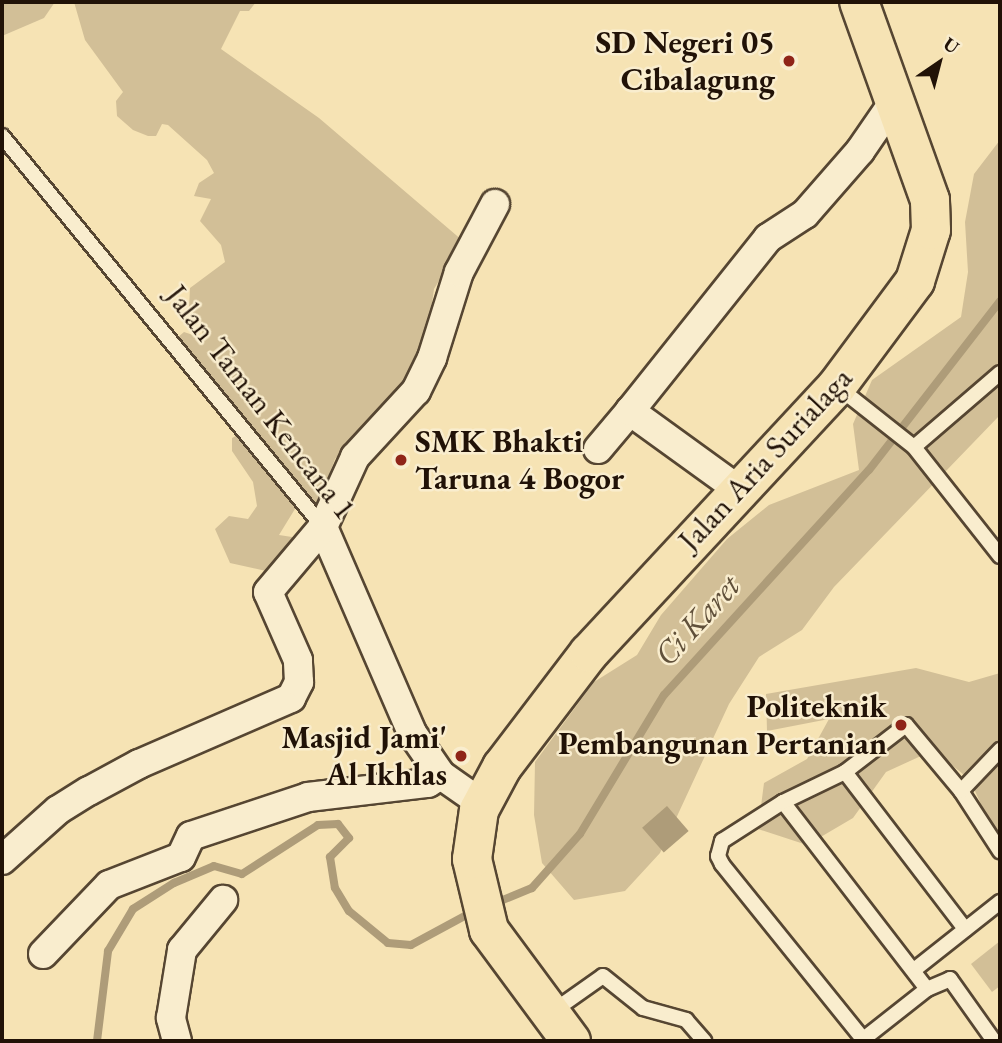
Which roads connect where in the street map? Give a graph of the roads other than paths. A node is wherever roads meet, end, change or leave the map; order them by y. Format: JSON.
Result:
{"nodes":[{"id":1,"x":859,"y":2,"type":"edge"},
{"id":2,"x":895,"y":100,"type":"junction"},
{"id":3,"x":2,"y":136,"type":"edge"},
{"id":4,"x":495,"y":204,"type":"dead end"},
{"id":5,"x":1000,"y":373,"type":"edge"},
{"id":6,"x":837,"y":386,"type":"junction"},
{"id":7,"x":630,"y":411,"type":"junction"},
{"id":8,"x":910,"y":443,"type":"junction"},
{"id":9,"x":598,"y":449,"type":"dead end"},
{"id":10,"x":739,"y":490,"type":"junction"},
{"id":11,"x":323,"y":527,"type":"junction"},
{"id":12,"x":1000,"y":556,"type":"edge"},
{"id":13,"x":1000,"y":750,"type":"edge"},
{"id":14,"x":845,"y":772,"type":"junction"},
{"id":15,"x":441,"y":775,"type":"junction"},
{"id":16,"x":961,"y":791,"type":"junction"},
{"id":17,"x":783,"y":802,"type":"junction"},
{"id":18,"x":481,"y":803,"type":"junction"},
{"id":19,"x":1000,"y":852,"type":"edge"},
{"id":20,"x":2,"y":860,"type":"edge"},
{"id":21,"x":223,"y":900,"type":"dead end"},
{"id":22,"x":1000,"y":902,"type":"edge"},
{"id":23,"x":965,"y":929,"type":"junction"},
{"id":24,"x":43,"y":954,"type":"dead end"},
{"id":25,"x":914,"y":970,"type":"junction"},
{"id":26,"x":927,"y":989,"type":"junction"},
{"id":27,"x":561,"y":1027,"type":"edge"},
{"id":28,"x":862,"y":1040,"type":"edge"},
{"id":29,"x":176,"y":1041,"type":"edge"},
{"id":30,"x":704,"y":1041,"type":"edge"},
{"id":31,"x":995,"y":1041,"type":"edge"}],
"edges":[{"from":1,"to":2,"type":"main road","name":"Jalan Aria Surialaga"},
{"from":2,"to":6,"type":"main road","name":"Jalan Aria Surialaga"},
{"from":2,"to":7,"type":"street"},
{"from":3,"to":11,"type":"lane","name":"Jalan Taman Kencana 1"},
{"from":4,"to":11,"type":"street"},
{"from":5,"to":8,"type":"lane"},
{"from":6,"to":8,"type":"lane"},
{"from":6,"to":10,"type":"main road","name":"Jalan Aria Surialaga"},
{"from":7,"to":9,"type":"street"},
{"from":7,"to":10,"type":"street"},
{"from":8,"to":12,"type":"lane"},
{"from":10,"to":18,"type":"main road","name":"Jalan Aria Surialaga"},
{"from":11,"to":15,"type":"street","name":"Jalan Taman Kencana 1"},
{"from":11,"to":20,"type":"street"},
{"from":13,"to":16,"type":"lane"},
{"from":14,"to":16,"type":"lane"},
{"from":14,"to":17,"type":"lane"},
{"from":14,"to":23,"type":"lane"},
{"from":15,"to":18,"type":"street"},
{"from":15,"to":24,"type":"street"},
{"from":16,"to":19,"type":"lane"},
{"from":17,"to":25,"type":"lane"},
{"from":17,"to":28,"type":"lane"},
{"from":18,"to":27,"type":"main road","name":"Jalan Aria Surialaga"},
{"from":21,"to":29,"type":"street"},
{"from":22,"to":23,"type":"lane"},
{"from":23,"to":25,"type":"lane"},
{"from":25,"to":26,"type":"lane"},
{"from":26,"to":28,"type":"lane"},
{"from":26,"to":31,"type":"lane"},
{"from":27,"to":30,"type":"lane"}]}
